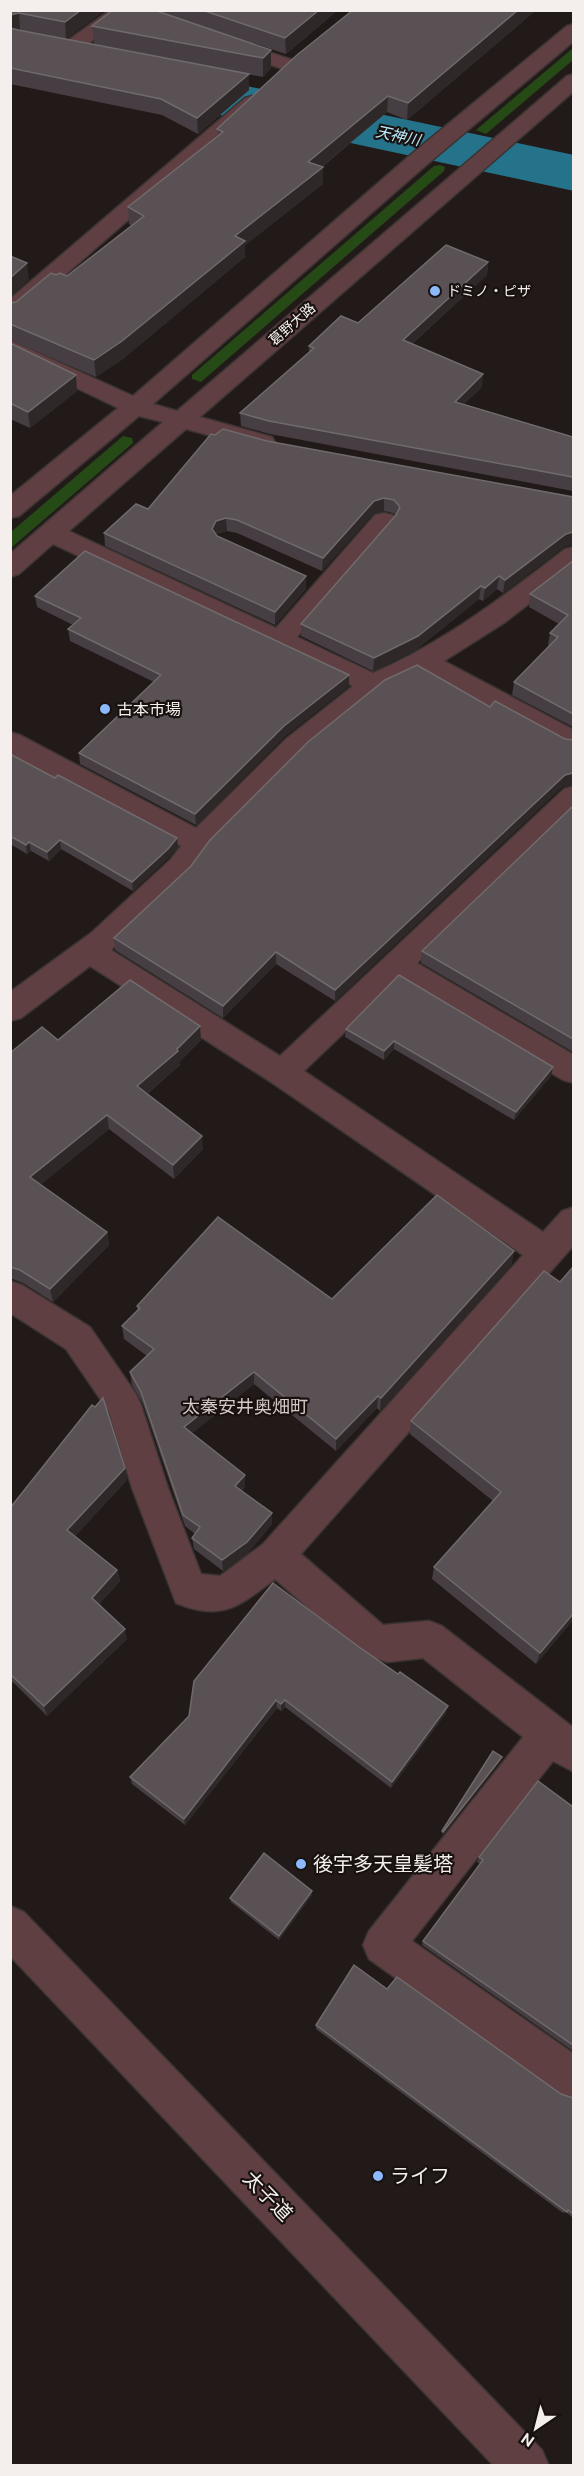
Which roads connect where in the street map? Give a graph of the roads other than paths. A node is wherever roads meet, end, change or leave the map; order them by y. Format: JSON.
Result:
{"nodes":[{"id":1,"x":125,"y":10,"type":"edge"},
{"id":2,"x":147,"y":18,"type":"edge"},
{"id":3,"x":573,"y":30,"type":"edge"},
{"id":4,"x":212,"y":40,"type":"edge"},
{"id":5,"x":307,"y":50,"type":"edge"},
{"id":6,"x":94,"y":52,"type":"edge"},
{"id":7,"x":573,"y":80,"type":"edge"},
{"id":8,"x":274,"y":81,"type":"junction"},
{"id":9,"x":10,"y":311,"type":"edge"},
{"id":10,"x":10,"y":347,"type":"edge"},
{"id":11,"x":135,"y":407,"type":"junction"},
{"id":12,"x":181,"y":419,"type":"junction"},
{"id":13,"x":291,"y":448,"type":"edge"},
{"id":14,"x":10,"y":510,"type":"edge"},
{"id":15,"x":384,"y":521,"type":"dead end"},
{"id":16,"x":51,"y":533,"type":"junction"},
{"id":17,"x":573,"y":555,"type":"edge"},
{"id":18,"x":10,"y":568,"type":"edge"},
{"id":19,"x":279,"y":640,"type":"junction"},
{"id":20,"x":423,"y":662,"type":"junction"},
{"id":21,"x":373,"y":684,"type":"junction"},
{"id":22,"x":10,"y":742,"type":"edge"},
{"id":23,"x":573,"y":742,"type":"edge"},
{"id":24,"x":573,"y":796,"type":"edge"},
{"id":25,"x":199,"y":843,"type":"junction"},
{"id":26,"x":89,"y":951,"type":"junction"},
{"id":27,"x":396,"y":965,"type":"junction"},
{"id":28,"x":10,"y":1010,"type":"edge"},
{"id":29,"x":573,"y":1071,"type":"edge"},
{"id":30,"x":282,"y":1072,"type":"junction"},
{"id":31,"x":573,"y":1221,"type":"edge"},
{"id":32,"x":546,"y":1252,"type":"junction"},
{"id":33,"x":10,"y":1295,"type":"edge"},
{"id":34,"x":276,"y":1556,"type":"junction"},
{"id":35,"x":561,"y":1744,"type":"edge"},
{"id":36,"x":10,"y":1926,"type":"edge"},
{"id":37,"x":573,"y":2080,"type":"edge"},
{"id":38,"x":526,"y":2466,"type":"edge"}],
"edges":[{"from":1,"to":2,"type":"street"},
{"from":1,"to":6,"type":"street"},
{"from":3,"to":11,"type":"street"},
{"from":4,"to":8,"type":"street"},
{"from":5,"to":8,"type":"street"},
{"from":7,"to":12,"type":"street","name":"葛野大路"},
{"from":8,"to":9,"type":"street"},
{"from":10,"to":11,"type":"street"},
{"from":11,"to":12,"type":"street"},
{"from":11,"to":14,"type":"street"},
{"from":12,"to":13,"type":"street"},
{"from":12,"to":16,"type":"street","name":"葛野大路"},
{"from":15,"to":19,"type":"street"},
{"from":16,"to":18,"type":"street","name":"葛野大路"},
{"from":16,"to":19,"type":"street"},
{"from":17,"to":20,"type":"street"},
{"from":19,"to":21,"type":"street"},
{"from":20,"to":21,"type":"street"},
{"from":20,"to":23,"type":"street"},
{"from":21,"to":25,"type":"street"},
{"from":22,"to":25,"type":"street"},
{"from":24,"to":27,"type":"street"},
{"from":25,"to":26,"type":"street"},
{"from":26,"to":28,"type":"street"},
{"from":26,"to":30,"type":"street"},
{"from":27,"to":29,"type":"street"},
{"from":27,"to":30,"type":"street"},
{"from":30,"to":32,"type":"street"},
{"from":31,"to":32,"type":"street"},
{"from":32,"to":34,"type":"street"},
{"from":33,"to":34,"type":"street"},
{"from":34,"to":35,"type":"street"},
{"from":35,"to":37,"type":"street"},
{"from":36,"to":38,"type":"street","name":"太子道"}]}
